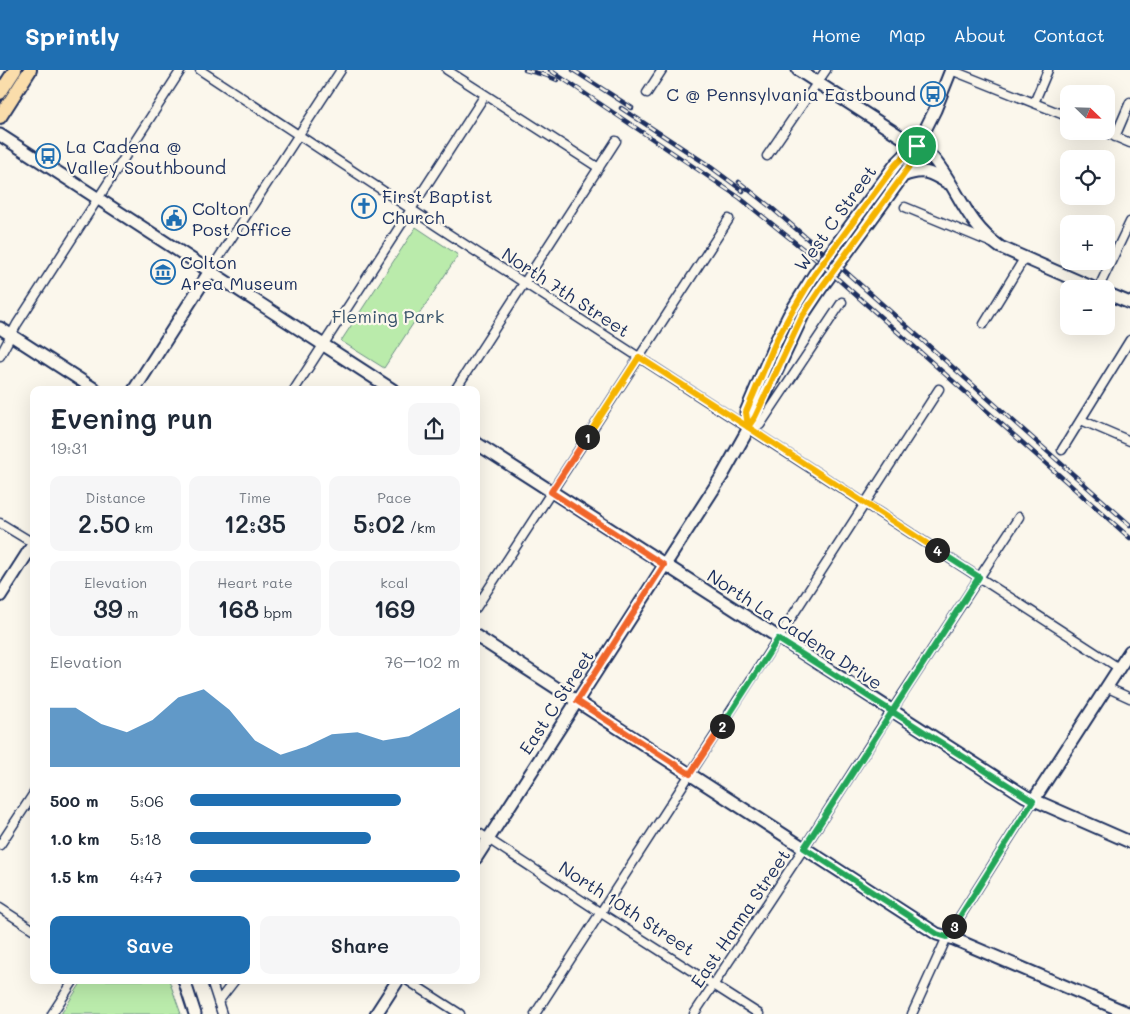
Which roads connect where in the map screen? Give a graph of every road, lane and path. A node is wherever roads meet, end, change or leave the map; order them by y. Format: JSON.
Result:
{"nodes":[{"id":1,"x":15,"y":70,"type":"edge"},
{"id":2,"x":30,"y":70,"type":"edge"},
{"id":3,"x":181,"y":70,"type":"edge"},
{"id":4,"x":200,"y":70,"type":"edge"},
{"id":5,"x":341,"y":70,"type":"edge"},
{"id":6,"x":447,"y":70,"type":"edge"},
{"id":7,"x":662,"y":70,"type":"edge"},
{"id":8,"x":798,"y":70,"type":"edge"},
{"id":9,"x":826,"y":70,"type":"edge"},
{"id":10,"x":951,"y":70,"type":"edge"},
{"id":11,"x":1048,"y":70,"type":"edge"},
{"id":12,"x":818,"y":83,"type":"junction"},
{"id":13,"x":0,"y":93,"type":"edge"},
{"id":14,"x":647,"y":93,"type":"dead end"},
{"id":15,"x":485,"y":95,"type":"junction"},
{"id":16,"x":1130,"y":102,"type":"edge"},
{"id":17,"x":1034,"y":103,"type":"junction"},
{"id":18,"x":1060,"y":113,"type":"edge"},
{"id":19,"x":0,"y":117,"type":"edge"},
{"id":20,"x":0,"y":135,"type":"edge"},
{"id":21,"x":299,"y":135,"type":"junction"},
{"id":22,"x":1115,"y":137,"type":"joint"},
{"id":23,"x":616,"y":141,"type":"dead end"},
{"id":24,"x":1130,"y":143,"type":"edge"},
{"id":25,"x":917,"y":146,"type":"junction"},
{"id":26,"x":766,"y":156,"type":"dead end"},
{"id":27,"x":599,"y":168,"type":"junction"},
{"id":28,"x":902,"y":176,"type":"junction"},
{"id":29,"x":950,"y":184,"type":"junction"},
{"id":30,"x":97,"y":198,"type":"junction"},
{"id":31,"x":905,"y":208,"type":"dead end"},
{"id":32,"x":411,"y":209,"type":"junction"},
{"id":33,"x":729,"y":219,"type":"dead end"},
{"id":34,"x":1130,"y":222,"type":"edge"},
{"id":35,"x":1000,"y":247,"type":"junction"},
{"id":36,"x":1025,"y":258,"type":"junction"},
{"id":37,"x":210,"y":271,"type":"junction"},
{"id":38,"x":1076,"y":280,"type":"edge"},
{"id":39,"x":1101,"y":280,"type":"edge"},
{"id":40,"x":524,"y":282,"type":"junction"},
{"id":41,"x":1115,"y":297,"type":"edge"},
{"id":42,"x":842,"y":302,"type":"dead end"},
{"id":43,"x":1130,"y":303,"type":"edge"},
{"id":44,"x":984,"y":324,"type":"dead end"},
{"id":45,"x":0,"y":328,"type":"edge"},
{"id":46,"x":11,"y":336,"type":"junction"},
{"id":47,"x":1130,"y":340,"type":"edge"},
{"id":48,"x":324,"y":345,"type":"junction"},
{"id":49,"x":0,"y":356,"type":"edge"},
{"id":50,"x":639,"y":357,"type":"junction"},
{"id":51,"x":90,"y":386,"type":"edge"},
{"id":52,"x":137,"y":386,"type":"edge"},
{"id":53,"x":297,"y":386,"type":"edge"},
{"id":54,"x":387,"y":386,"type":"edge"},
{"id":55,"x":458,"y":386,"type":"edge"},
{"id":56,"x":939,"y":390,"type":"dead end"},
{"id":57,"x":1081,"y":420,"type":"junction"},
{"id":58,"x":748,"y":427,"type":"junction"},
{"id":59,"x":1130,"y":441,"type":"edge"},
{"id":60,"x":480,"y":446,"type":"edge"},
{"id":61,"x":1062,"y":450,"type":"dead end"},
{"id":62,"x":551,"y":492,"type":"junction"},
{"id":63,"x":865,"y":504,"type":"junction"},
{"id":64,"x":1019,"y":517,"type":"dead end"},
{"id":65,"x":0,"y":523,"type":"edge"},
{"id":66,"x":30,"y":541,"type":"edge"},
{"id":67,"x":30,"y":549,"type":"edge"},
{"id":68,"x":664,"y":565,"type":"junction"},
{"id":69,"x":979,"y":577,"type":"junction"},
{"id":70,"x":0,"y":596,"type":"edge"},
{"id":71,"x":480,"y":602,"type":"edge"},
{"id":72,"x":480,"y":639,"type":"edge"},
{"id":73,"x":778,"y":639,"type":"junction"},
{"id":74,"x":1130,"y":651,"type":"edge"},
{"id":75,"x":1119,"y":668,"type":"junction"},
{"id":76,"x":1106,"y":687,"type":"junction"},
{"id":77,"x":1130,"y":698,"type":"edge"},
{"id":78,"x":577,"y":701,"type":"junction"},
{"id":79,"x":892,"y":712,"type":"junction"},
{"id":80,"x":690,"y":774,"type":"junction"},
{"id":81,"x":30,"y":799,"type":"edge"},
{"id":82,"x":1033,"y":801,"type":"junction"},
{"id":83,"x":480,"y":833,"type":"edge"},
{"id":84,"x":489,"y":839,"type":"junction"},
{"id":85,"x":1130,"y":842,"type":"edge"},
{"id":86,"x":0,"y":845,"type":"edge"},
{"id":87,"x":804,"y":848,"type":"junction"},
{"id":88,"x":480,"y":852,"type":"edge"},
{"id":89,"x":0,"y":908,"type":"edge"},
{"id":90,"x":600,"y":913,"type":"junction"},
{"id":91,"x":30,"y":927,"type":"edge"},
{"id":92,"x":947,"y":937,"type":"junction"},
{"id":93,"x":71,"y":984,"type":"edge"},
{"id":94,"x":185,"y":984,"type":"edge"},
{"id":95,"x":212,"y":984,"type":"edge"},
{"id":96,"x":232,"y":984,"type":"edge"},
{"id":97,"x":395,"y":984,"type":"edge"},
{"id":98,"x":413,"y":984,"type":"edge"},
{"id":99,"x":713,"y":984,"type":"junction"},
{"id":100,"x":218,"y":1002,"type":"junction"},
{"id":101,"x":52,"y":1014,"type":"edge"},
{"id":102,"x":195,"y":1014,"type":"edge"},
{"id":103,"x":222,"y":1014,"type":"edge"},
{"id":104,"x":376,"y":1014,"type":"edge"},
{"id":105,"x":460,"y":1014,"type":"edge"},
{"id":106,"x":535,"y":1014,"type":"edge"},
{"id":107,"x":694,"y":1014,"type":"edge"},
{"id":108,"x":759,"y":1014,"type":"edge"},
{"id":109,"x":912,"y":1014,"type":"edge"},
{"id":110,"x":1130,"y":1014,"type":"edge"}],
"edges":[{"from":1,"to":13,"type":"main road"},
{"from":2,"to":19,"type":"main road"},
{"from":3,"to":30,"type":"street"},
{"from":4,"to":21,"type":"street","name":"North 7th Street"},
{"from":5,"to":21,"type":"street"},
{"from":6,"to":15,"type":"street"},
{"from":7,"to":14,"type":"street"},
{"from":8,"to":12,"type":"street"},
{"from":9,"to":12,"type":"street"},
{"from":10,"to":17,"type":"street"},
{"from":10,"to":25,"type":"street","name":"West C Street"},
{"from":11,"to":17,"type":"street"},
{"from":12,"to":25,"type":"street"},
{"from":12,"to":26,"type":"street"},
{"from":15,"to":27,"type":"street"},
{"from":15,"to":32,"type":"street"},
{"from":16,"to":22,"type":"street"},
{"from":17,"to":18,"type":"street"},
{"from":20,"to":30,"type":"street"},
{"from":21,"to":32,"type":"street","name":"North 7th Street"},
{"from":21,"to":37,"type":"street"},
{"from":22,"to":24,"type":"street"},
{"from":23,"to":27,"type":"street"},
{"from":25,"to":28,"type":"street","name":"West C Street"},
{"from":25,"to":29,"type":"street"},
{"from":25,"to":58,"type":"street","name":"West C Street"},
{"from":27,"to":40,"type":"street"},
{"from":28,"to":29,"type":"street"},
{"from":28,"to":58,"type":"street","name":"West C Street"},
{"from":29,"to":35,"type":"street"},
{"from":30,"to":37,"type":"street"},
{"from":30,"to":46,"type":"street"},
{"from":31,"to":35,"type":"street"},
{"from":32,"to":40,"type":"street","name":"North 7th Street"},
{"from":32,"to":48,"type":"street"},
{"from":33,"to":50,"type":"street"},
{"from":34,"to":39,"type":"street"},
{"from":35,"to":36,"type":"street"},
{"from":36,"to":38,"type":"street"},
{"from":36,"to":44,"type":"street"},
{"from":37,"to":48,"type":"street"},
{"from":37,"to":52,"type":"street"},
{"from":40,"to":50,"type":"street","name":"North 7th Street"},
{"from":40,"to":55,"type":"street"},
{"from":41,"to":43,"type":"street"},
{"from":42,"to":58,"type":"street"},
{"from":45,"to":46,"type":"street"},
{"from":46,"to":49,"type":"street"},
{"from":46,"to":51,"type":"street"},
{"from":47,"to":57,"type":"street"},
{"from":48,"to":53,"type":"street"},
{"from":48,"to":54,"type":"street"},
{"from":50,"to":58,"type":"street","name":"North 7th Street"},
{"from":50,"to":62,"type":"street"},
{"from":56,"to":63,"type":"street"},
{"from":57,"to":59,"type":"street"},
{"from":57,"to":61,"type":"street"},
{"from":58,"to":63,"type":"street","name":"North 7th Street"},
{"from":58,"to":68,"type":"street","name":"West C Street"},
{"from":60,"to":62,"type":"street","name":"North La Cadena Drive"},
{"from":62,"to":68,"type":"street","name":"North La Cadena Drive"},
{"from":62,"to":71,"type":"street"},
{"from":63,"to":69,"type":"street","name":"North 7th Street"},
{"from":63,"to":73,"type":"street"},
{"from":64,"to":69,"type":"street","name":"East Hanna Street"},
{"from":65,"to":66,"type":"street"},
{"from":67,"to":70,"type":"street"},
{"from":68,"to":73,"type":"street","name":"North La Cadena Drive"},
{"from":68,"to":78,"type":"street","name":"East C Street"},
{"from":69,"to":75,"type":"street","name":"North 7th Street"},
{"from":69,"to":79,"type":"street","name":"East Hanna Street"},
{"from":72,"to":78,"type":"street"},
{"from":73,"to":79,"type":"street","name":"North La Cadena Drive"},
{"from":73,"to":80,"type":"street"},
{"from":74,"to":75,"type":"street"},
{"from":75,"to":76,"type":"street"},
{"from":76,"to":77,"type":"street"},
{"from":76,"to":82,"type":"street"},
{"from":78,"to":80,"type":"street"},
{"from":78,"to":84,"type":"street","name":"East C Street"},
{"from":79,"to":82,"type":"street","name":"North La Cadena Drive"},
{"from":79,"to":87,"type":"street","name":"East Hanna Street"},
{"from":80,"to":87,"type":"street"},
{"from":80,"to":90,"type":"street"},
{"from":81,"to":86,"type":"street"},
{"from":82,"to":85,"type":"street","name":"North La Cadena Drive"},
{"from":82,"to":92,"type":"street"},
{"from":83,"to":84,"type":"street","name":"North 10th Street"},
{"from":84,"to":88,"type":"street","name":"East C Street"},
{"from":84,"to":90,"type":"street","name":"North 10th Street"},
{"from":87,"to":92,"type":"street"},
{"from":87,"to":99,"type":"street","name":"East Hanna Street"},
{"from":89,"to":91,"type":"street"},
{"from":90,"to":99,"type":"street","name":"North 10th Street"},
{"from":90,"to":106,"type":"street"},
{"from":92,"to":109,"type":"street"},
{"from":92,"to":110,"type":"street"},
{"from":93,"to":101,"type":"street"},
{"from":94,"to":102,"type":"street"},
{"from":95,"to":100,"type":"street"},
{"from":96,"to":100,"type":"street"},
{"from":97,"to":104,"type":"street"},
{"from":98,"to":105,"type":"street"},
{"from":99,"to":107,"type":"street","name":"East Hanna Street"},
{"from":99,"to":108,"type":"street","name":"North 10th Street"},
{"from":100,"to":103,"type":"street"}]}
